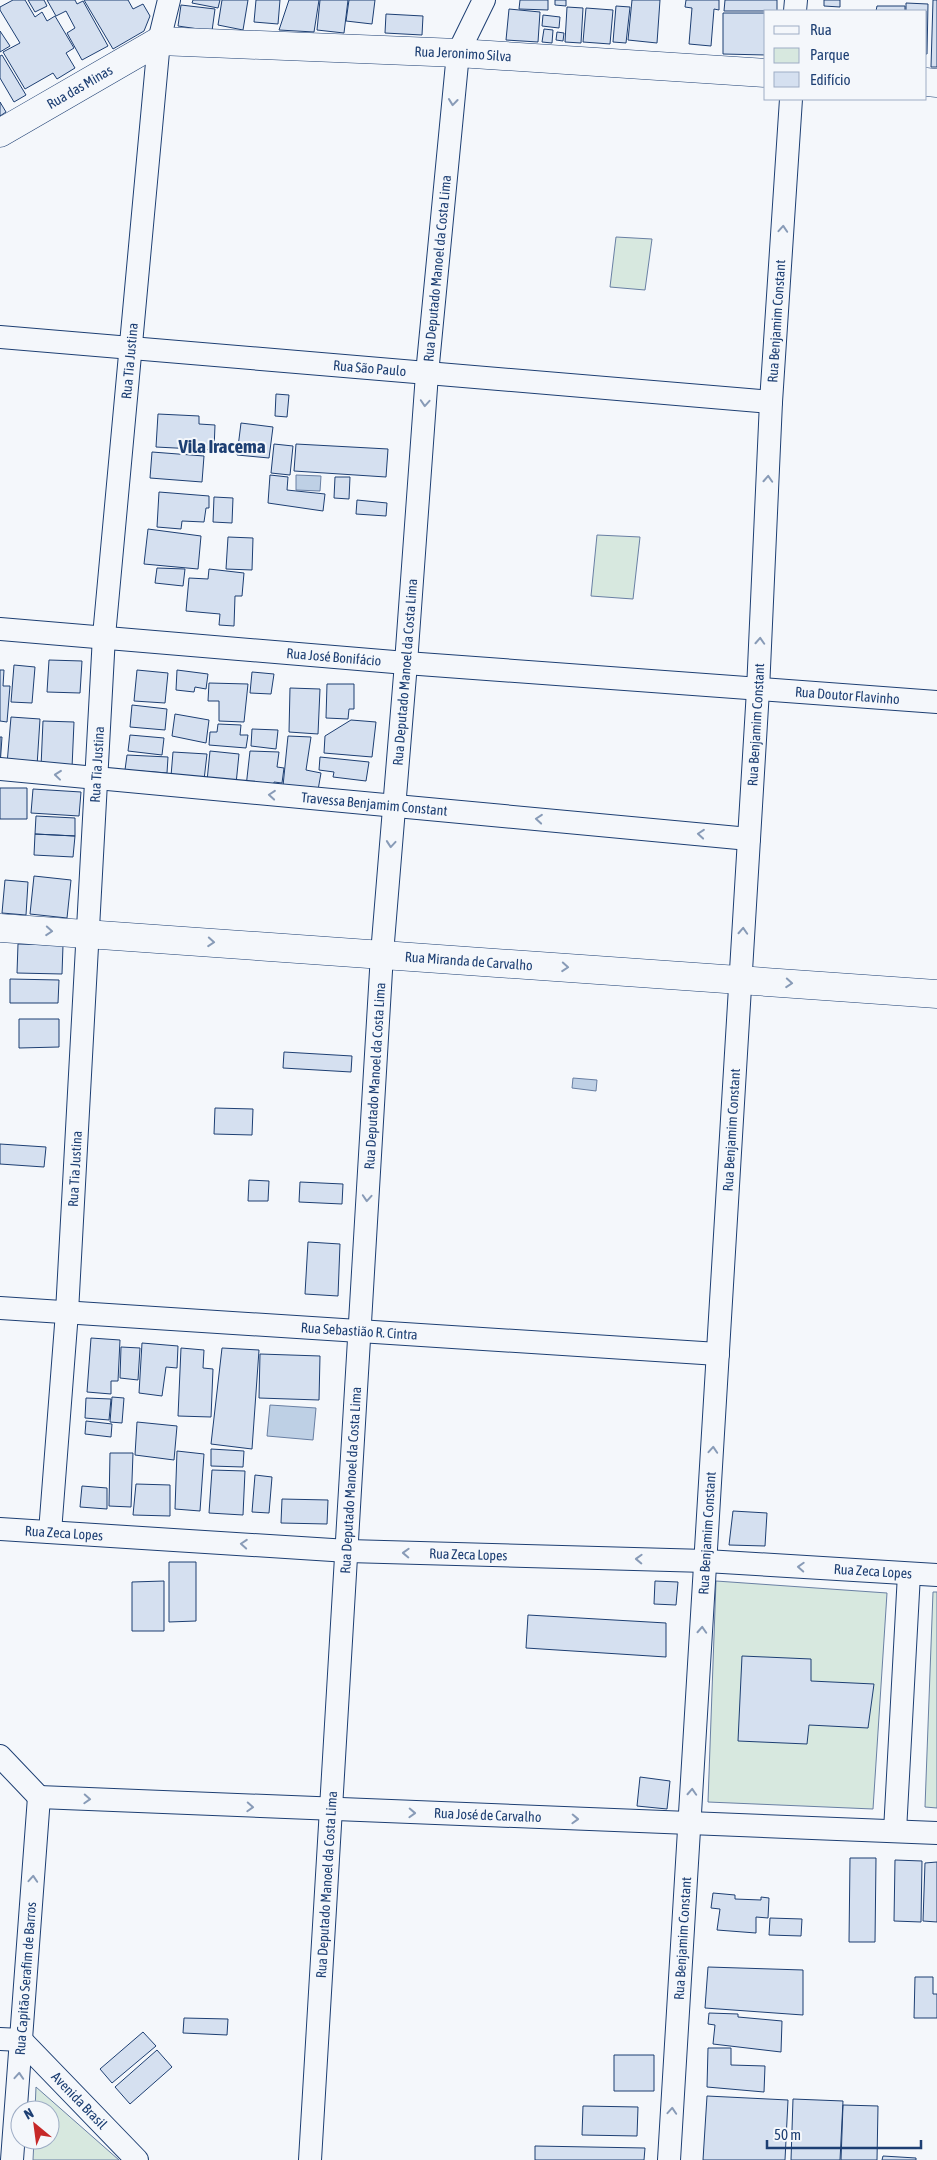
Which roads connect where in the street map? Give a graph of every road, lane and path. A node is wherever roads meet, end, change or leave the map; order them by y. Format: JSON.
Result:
{"nodes":[{"id":1,"x":169,"y":0,"type":"edge"},
{"id":2,"x":484,"y":0,"type":"edge"},
{"id":3,"x":159,"y":41,"type":"junction"},
{"id":4,"x":458,"y":53,"type":"junction"},
{"id":5,"x":764,"y":74,"type":"edge"},
{"id":6,"x":791,"y":100,"type":"edge"},
{"id":7,"x":0,"y":133,"type":"edge"},
{"id":8,"x":0,"y":337,"type":"edge"},
{"id":9,"x":130,"y":347,"type":"junction"},
{"id":10,"x":427,"y":374,"type":"junction"},
{"id":11,"x":771,"y":402,"type":"junction"},
{"id":12,"x":0,"y":629,"type":"edge"},
{"id":13,"x":104,"y":636,"type":"junction"},
{"id":14,"x":406,"y":663,"type":"junction"},
{"id":15,"x":758,"y":690,"type":"junction"},
{"id":16,"x":937,"y":702,"type":"edge"},
{"id":17,"x":0,"y":769,"type":"edge"},
{"id":18,"x":97,"y":779,"type":"junction"},
{"id":19,"x":394,"y":806,"type":"junction"},
{"id":20,"x":749,"y":839,"type":"junction"},
{"id":21,"x":0,"y":928,"type":"edge"},
{"id":22,"x":89,"y":934,"type":"junction"},
{"id":23,"x":382,"y":954,"type":"junction"},
{"id":24,"x":740,"y":980,"type":"junction"},
{"id":25,"x":937,"y":994,"type":"edge"},
{"id":26,"x":0,"y":1308,"type":"edge"},
{"id":27,"x":67,"y":1312,"type":"junction"},
{"id":28,"x":359,"y":1330,"type":"junction"},
{"id":29,"x":718,"y":1354,"type":"junction"},
{"id":30,"x":0,"y":1529,"type":"edge"},
{"id":31,"x":50,"y":1532,"type":"junction"},
{"id":32,"x":348,"y":1551,"type":"junction"},
{"id":33,"x":706,"y":1561,"type":"junction"},
{"id":34,"x":909,"y":1574,"type":"junction"},
{"id":35,"x":937,"y":1575,"type":"edge"},
{"id":36,"x":0,"y":1756,"type":"edge"},
{"id":37,"x":39,"y":1797,"type":"junction"},
{"id":38,"x":332,"y":1810,"type":"junction"},
{"id":39,"x":690,"y":1824,"type":"junction"},
{"id":40,"x":895,"y":1831,"type":"junction"},
{"id":41,"x":937,"y":1833,"type":"edge"},
{"id":42,"x":11,"y":2040,"type":"edge"},
{"id":43,"x":12,"y":2160,"type":"edge"},
{"id":44,"x":138,"y":2160,"type":"edge"},
{"id":45,"x":310,"y":2160,"type":"edge"},
{"id":46,"x":669,"y":2160,"type":"edge"}],
"edges":[{"from":1,"to":3,"type":"street","name":"Rua Tia Justina"},
{"from":2,"to":4,"type":"street","name":"Rua Deputado Manoel da Costa Lima"},
{"from":3,"to":4,"type":"main road","name":"Rua Jeronimo Silva"},
{"from":3,"to":7,"type":"main road","name":"Rua das Minas"},
{"from":3,"to":9,"type":"street","name":"Rua Tia Justina"},
{"from":4,"to":5,"type":"main road","name":"Rua Jeronimo Silva"},
{"from":4,"to":10,"type":"street","name":"Rua Deputado Manoel da Costa Lima","one_way":true},
{"from":11,"to":6,"type":"street","name":"Rua Benjamim Constant","one_way":true},
{"from":8,"to":9,"type":"street","name":"Rua São Paulo"},
{"from":9,"to":10,"type":"street","name":"Rua São Paulo"},
{"from":9,"to":13,"type":"street","name":"Rua Tia Justina"},
{"from":10,"to":11,"type":"street","name":"Rua São Paulo"},
{"from":10,"to":14,"type":"street","name":"Rua Deputado Manoel da Costa Lima","one_way":true},
{"from":15,"to":11,"type":"street","name":"Rua Benjamim Constant","one_way":true},
{"from":12,"to":13,"type":"street","name":"Rua José Bonifácio"},
{"from":13,"to":14,"type":"street","name":"Rua José Bonifácio"},
{"from":13,"to":18,"type":"street","name":"Rua Tia Justina"},
{"from":14,"to":15,"type":"street","name":"Rua José Bonifácio"},
{"from":14,"to":19,"type":"street","name":"Rua Deputado Manoel da Costa Lima"},
{"from":15,"to":16,"type":"street","name":"Rua Doutor Flavinho"},
{"from":15,"to":20,"type":"street","name":"Rua Benjamim Constant"},
{"from":18,"to":17,"type":"street","name":"Travessa Benjamim Constant","one_way":true},
{"from":19,"to":18,"type":"street","name":"Travessa Benjamim Constant","one_way":true},
{"from":18,"to":22,"type":"street","name":"Rua Tia Justina"},
{"from":20,"to":19,"type":"street","name":"Travessa Benjamim Constant","one_way":true},
{"from":19,"to":23,"type":"street","name":"Rua Deputado Manoel da Costa Lima","one_way":true},
{"from":24,"to":20,"type":"street","name":"Rua Benjamim Constant","one_way":true},
{"from":21,"to":22,"type":"main road","name":"Rua Miranda de Carvalho","one_way":true},
{"from":22,"to":23,"type":"main road","name":"Rua Miranda de Carvalho","one_way":true},
{"from":22,"to":27,"type":"street","name":"Rua Tia Justina"},
{"from":23,"to":24,"type":"main road","name":"Rua Miranda de Carvalho","one_way":true},
{"from":23,"to":28,"type":"street","name":"Rua Deputado Manoel da Costa Lima","one_way":true},
{"from":24,"to":25,"type":"main road","name":"Rua Miranda de Carvalho","one_way":true},
{"from":24,"to":29,"type":"street","name":"Rua Benjamim Constant"},
{"from":26,"to":27,"type":"street","name":"Rua Sebastião R. Cintra"},
{"from":27,"to":28,"type":"street","name":"Rua Sebastião R. Cintra"},
{"from":27,"to":31,"type":"street","name":"Rua Tia Justina"},
{"from":28,"to":29,"type":"street","name":"Rua Sebastião R. Cintra"},
{"from":28,"to":32,"type":"street","name":"Rua Deputado Manoel da Costa Lima"},
{"from":33,"to":29,"type":"street","name":"Rua Benjamim Constant","one_way":true},
{"from":30,"to":31,"type":"street","name":"Rua Zeca Lopes"},
{"from":32,"to":31,"type":"street","name":"Rua Zeca Lopes","one_way":true},
{"from":33,"to":32,"type":"street","name":"Rua Zeca Lopes","one_way":true},
{"from":32,"to":38,"type":"street","name":"Rua Deputado Manoel da Costa Lima"},
{"from":34,"to":33,"type":"street","name":"Rua Zeca Lopes","one_way":true},
{"from":39,"to":33,"type":"street","name":"Rua Benjamim Constant","one_way":true},
{"from":34,"to":35,"type":"street","name":"Rua Zeca Lopes"},
{"from":34,"to":40,"type":"street"},
{"from":36,"to":37,"type":"street"},
{"from":37,"to":38,"type":"street","name":"Rua José de Carvalho","one_way":true},
{"from":42,"to":37,"type":"street","name":"Rua Capitão Serafim de Barros","one_way":true},
{"from":38,"to":39,"type":"street","name":"Rua José de Carvalho","one_way":true},
{"from":38,"to":45,"type":"street","name":"Rua Deputado Manoel da Costa Lima"},
{"from":39,"to":40,"type":"street","name":"Rua José de Carvalho"},
{"from":46,"to":39,"type":"street","name":"Rua Benjamim Constant","one_way":true},
{"from":40,"to":41,"type":"street","name":"Rua José de Carvalho"},
{"from":43,"to":42,"type":"street","name":"Rua Capitão Serafim de Barros","one_way":true},
{"from":42,"to":44,"type":"street","name":"Avenida Brasil"}]}
